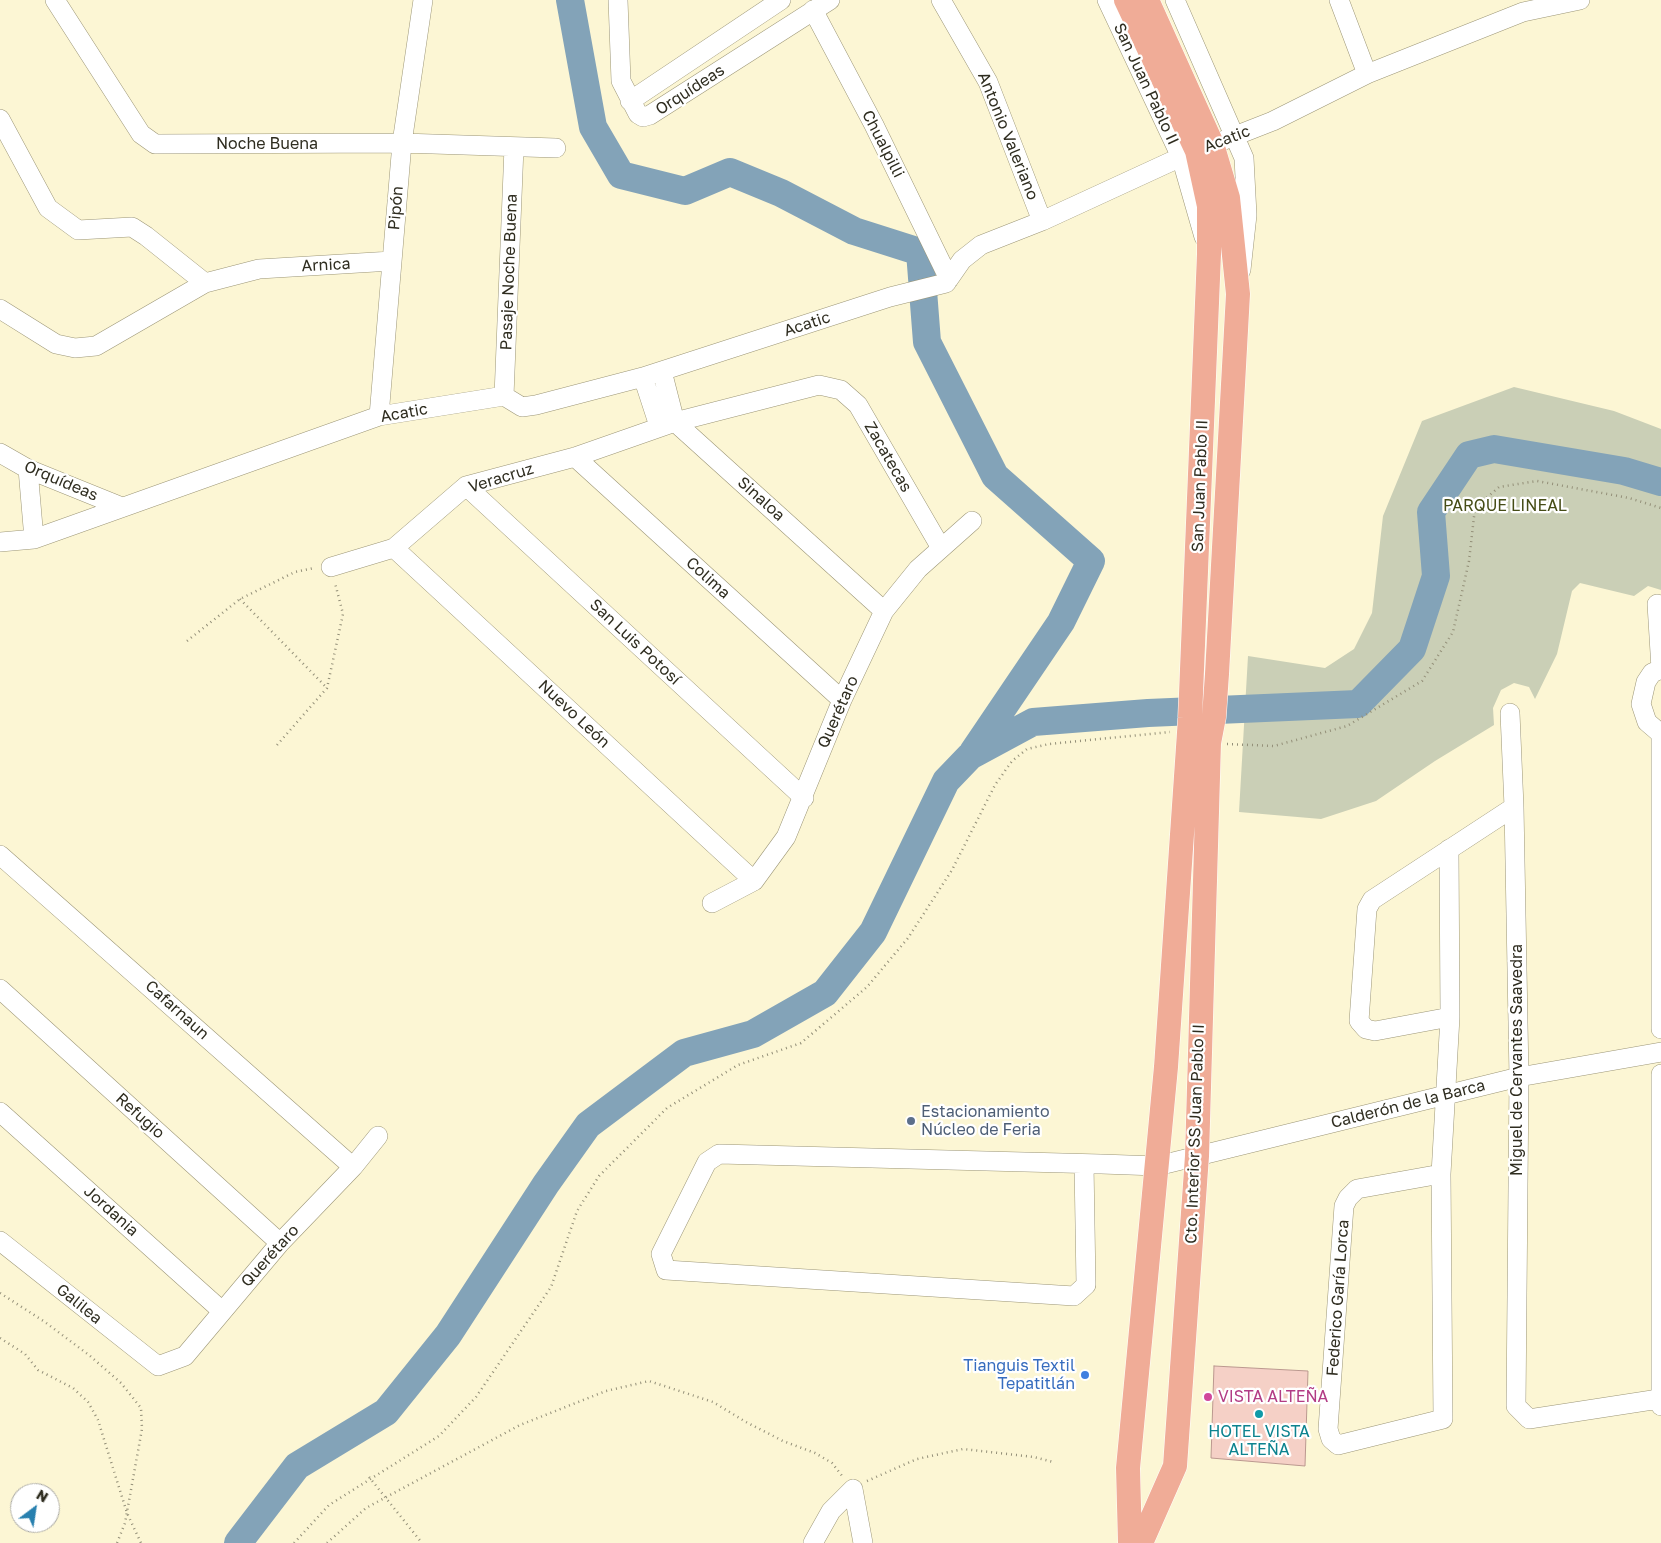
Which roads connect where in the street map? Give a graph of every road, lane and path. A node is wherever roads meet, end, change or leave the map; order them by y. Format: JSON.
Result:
{"nodes":[{"id":1,"x":55,"y":0,"type":"edge"},
{"id":2,"x":423,"y":0,"type":"edge"},
{"id":3,"x":618,"y":0,"type":"edge"},
{"id":4,"x":781,"y":0,"type":"edge"},
{"id":5,"x":830,"y":0,"type":"edge"},
{"id":6,"x":941,"y":0,"type":"edge"},
{"id":7,"x":1107,"y":0,"type":"edge"},
{"id":8,"x":1126,"y":0,"type":"edge"},
{"id":9,"x":1147,"y":0,"type":"edge"},
{"id":10,"x":1175,"y":0,"type":"edge"},
{"id":11,"x":1339,"y":0,"type":"edge"},
{"id":12,"x":1580,"y":0,"type":"edge"},
{"id":13,"x":813,"y":10,"type":"junction"},
{"id":14,"x":1367,"y":74,"type":"junction"},
{"id":15,"x":630,"y":101,"type":"junction"},
{"id":16,"x":0,"y":119,"type":"edge"},
{"id":17,"x":402,"y":143,"type":"junction"},
{"id":18,"x":514,"y":147,"type":"junction"},
{"id":19,"x":1206,"y":147,"type":"junction"},
{"id":20,"x":556,"y":148,"type":"dead end"},
{"id":21,"x":1042,"y":221,"type":"junction"},
{"id":22,"x":392,"y":261,"type":"junction"},
{"id":23,"x":948,"y":281,"type":"junction"},
{"id":24,"x":206,"y":283,"type":"junction"},
{"id":25,"x":1238,"y":294,"type":"junction"},
{"id":26,"x":2,"y":316,"type":"edge"},
{"id":27,"x":662,"y":371,"type":"junction"},
{"id":28,"x":643,"y":377,"type":"junction"},
{"id":29,"x":819,"y":384,"type":"joint"},
{"id":30,"x":504,"y":396,"type":"junction"},
{"id":31,"x":378,"y":416,"type":"junction"},
{"id":32,"x":667,"y":424,"type":"junction"},
{"id":33,"x":0,"y":453,"type":"edge"},
{"id":34,"x":575,"y":457,"type":"junction"},
{"id":35,"x":28,"y":468,"type":"junction"},
{"id":36,"x":466,"y":486,"type":"junction"},
{"id":37,"x":122,"y":507,"type":"junction"},
{"id":38,"x":1661,"y":508,"type":"edge"},
{"id":39,"x":972,"y":521,"type":"dead end"},
{"id":40,"x":34,"y":539,"type":"junction"},
{"id":41,"x":0,"y":542,"type":"edge"},
{"id":42,"x":394,"y":548,"type":"junction"},
{"id":43,"x":940,"y":548,"type":"junction"},
{"id":44,"x":331,"y":568,"type":"junction"},
{"id":45,"x":240,"y":599,"type":"junction"},
{"id":46,"x":1657,"y":604,"type":"dead end"},
{"id":47,"x":884,"y":611,"type":"junction"},
{"id":48,"x":187,"y":641,"type":"dead end"},
{"id":49,"x":1661,"y":669,"type":"edge"},
{"id":50,"x":327,"y":688,"type":"junction"},
{"id":51,"x":842,"y":700,"type":"junction"},
{"id":52,"x":1510,"y":714,"type":"dead end"},
{"id":53,"x":1214,"y":717,"type":"joint"},
{"id":54,"x":1189,"y":724,"type":"junction"},
{"id":55,"x":1661,"y":734,"type":"edge"},
{"id":56,"x":1208,"y":743,"type":"junction"},
{"id":57,"x":277,"y":745,"type":"dead end"},
{"id":58,"x":804,"y":798,"type":"junction"},
{"id":59,"x":1514,"y":808,"type":"junction"},
{"id":60,"x":1660,"y":809,"type":"edge"},
{"id":61,"x":1449,"y":849,"type":"junction"},
{"id":62,"x":0,"y":856,"type":"edge"},
{"id":63,"x":754,"y":881,"type":"junction"},
{"id":64,"x":712,"y":904,"type":"dead end"},
{"id":65,"x":0,"y":989,"type":"edge"},
{"id":66,"x":1450,"y":1016,"type":"junction"},
{"id":67,"x":1661,"y":1029,"type":"edge"},
{"id":68,"x":1661,"y":1052,"type":"edge"},
{"id":69,"x":1661,"y":1074,"type":"edge"},
{"id":70,"x":1519,"y":1077,"type":"junction"},
{"id":71,"x":1447,"y":1094,"type":"junction"},
{"id":72,"x":4,"y":1121,"type":"edge"},
{"id":73,"x":378,"y":1136,"type":"dead end"},
{"id":74,"x":1197,"y":1156,"type":"junction"},
{"id":75,"x":1084,"y":1164,"type":"junction"},
{"id":76,"x":353,"y":1166,"type":"junction"},
{"id":77,"x":1157,"y":1166,"type":"junction"},
{"id":78,"x":1441,"y":1174,"type":"junction"},
{"id":79,"x":0,"y":1241,"type":"edge"},
{"id":80,"x":280,"y":1243,"type":"junction"},
{"id":81,"x":0,"y":1293,"type":"edge"},
{"id":82,"x":222,"y":1310,"type":"junction"},
{"id":83,"x":0,"y":1338,"type":"edge"},
{"id":84,"x":158,"y":1366,"type":"joint"},
{"id":85,"x":1660,"y":1402,"type":"edge"},
{"id":86,"x":1053,"y":1462,"type":"dead end"},
{"id":87,"x":370,"y":1477,"type":"junction"},
{"id":88,"x":853,"y":1490,"type":"junction"},
{"id":89,"x":385,"y":1497,"type":"junction"},
{"id":90,"x":126,"y":1513,"type":"junction"},
{"id":91,"x":117,"y":1543,"type":"edge"},
{"id":92,"x":141,"y":1543,"type":"edge"},
{"id":93,"x":294,"y":1543,"type":"edge"},
{"id":94,"x":326,"y":1543,"type":"edge"},
{"id":95,"x":422,"y":1543,"type":"edge"},
{"id":96,"x":813,"y":1543,"type":"edge"},
{"id":97,"x":863,"y":1543,"type":"edge"},
{"id":98,"x":1130,"y":1543,"type":"edge"},
{"id":99,"x":1141,"y":1543,"type":"edge"}],
"edges":[{"from":1,"to":17,"type":"street","name":"Noche Buena"},
{"from":2,"to":17,"type":"street","name":"Pipón"},
{"from":3,"to":15,"type":"street"},
{"from":4,"to":15,"type":"street","name":"Orquídeas"},
{"from":5,"to":13,"type":"street","name":"Orquídeas"},
{"from":6,"to":21,"type":"street","name":"Antonio Valeriano"},
{"from":7,"to":19,"type":"street","name":"San Juan Pablo II"},
{"from":8,"to":19,"type":"main road","name":"San Juan Pablo II"},
{"from":9,"to":19,"type":"main road","name":"San Juan Pablo II"},
{"from":10,"to":19,"type":"street","name":"San Juan Pablo II"},
{"from":11,"to":14,"type":"street"},
{"from":12,"to":14,"type":"street","name":"Acatic"},
{"from":13,"to":15,"type":"street","name":"Orquídeas"},
{"from":13,"to":23,"type":"street","name":"Chualpilli"},
{"from":14,"to":19,"type":"street","name":"Acatic"},
{"from":16,"to":24,"type":"street"},
{"from":17,"to":18,"type":"street","name":"Noche Buena"},
{"from":17,"to":22,"type":"street","name":"Pipón"},
{"from":18,"to":20,"type":"street","name":"Noche Buena"},
{"from":18,"to":30,"type":"street","name":"Pasaje Noche Buena"},
{"from":19,"to":21,"type":"street","name":"Acatic"},
{"from":19,"to":25,"type":"main road","name":"San Juan Pablo II"},
{"from":19,"to":25,"type":"street","name":"San Juan Pablo II"},
{"from":19,"to":54,"type":"main road","name":"San Juan Pablo II"},
{"from":21,"to":23,"type":"street","name":"Acatic"},
{"from":22,"to":24,"type":"street","name":"Arnica"},
{"from":22,"to":31,"type":"street","name":"Pipón"},
{"from":23,"to":27,"type":"street","name":"Acatic"},
{"from":24,"to":26,"type":"street","name":"Arnica"},
{"from":25,"to":53,"type":"main road","name":"San Juan Pablo II"},
{"from":27,"to":28,"type":"street","name":"Acatic"},
{"from":27,"to":32,"type":"street"},
{"from":28,"to":30,"type":"street","name":"Acatic"},
{"from":28,"to":32,"type":"street","name":"Sinaloa"},
{"from":29,"to":32,"type":"street","name":"Veracruz"},
{"from":29,"to":43,"type":"street","name":"Zacatecas"},
{"from":30,"to":31,"type":"street","name":"Acatic"},
{"from":31,"to":37,"type":"street","name":"Acatic"},
{"from":32,"to":34,"type":"street","name":"Veracruz"},
{"from":32,"to":47,"type":"street","name":"Sinaloa"},
{"from":33,"to":35,"type":"street","name":"Orquídeas"},
{"from":34,"to":36,"type":"street","name":"Veracruz"},
{"from":34,"to":51,"type":"street","name":"Colima"},
{"from":35,"to":37,"type":"street","name":"Orquídeas"},
{"from":35,"to":40,"type":"street"},
{"from":36,"to":42,"type":"street","name":"Veracruz"},
{"from":36,"to":58,"type":"street","name":"San Luis Potosí"},
{"from":37,"to":40,"type":"street","name":"Acatic"},
{"from":38,"to":56,"type":"path"},
{"from":39,"to":43,"type":"street","name":"Querétaro"},
{"from":40,"to":41,"type":"street","name":"Acatic"},
{"from":42,"to":44,"type":"street","name":"Veracruz"},
{"from":42,"to":63,"type":"street","name":"Nuevo León"},
{"from":43,"to":47,"type":"street","name":"Querétaro"},
{"from":44,"to":45,"type":"path"},
{"from":44,"to":50,"type":"path"},
{"from":45,"to":48,"type":"path"},
{"from":45,"to":50,"type":"path"},
{"from":46,"to":49,"type":"street"},
{"from":47,"to":51,"type":"street","name":"Querétaro"},
{"from":49,"to":55,"type":"street"},
{"from":50,"to":57,"type":"path"},
{"from":51,"to":58,"type":"street","name":"Querétaro"},
{"from":52,"to":59,"type":"street","name":"Miguel de Cervantes Saavedra"},
{"from":53,"to":56,"type":"main road","name":"Cto. Interior SS Juan Pablo II"},
{"from":54,"to":77,"type":"main road","name":"Cto. Interior SS Juan Pablo II"},
{"from":54,"to":87,"type":"path"},
{"from":55,"to":60,"type":"street"},
{"from":56,"to":74,"type":"main road","name":"Cto. Interior SS Juan Pablo II"},
{"from":58,"to":63,"type":"street","name":"Querétaro"},
{"from":59,"to":61,"type":"street"},
{"from":59,"to":70,"type":"street","name":"Miguel de Cervantes Saavedra"},
{"from":60,"to":67,"type":"street"},
{"from":61,"to":66,"type":"street"},
{"from":61,"to":66,"type":"street"},
{"from":62,"to":76,"type":"street","name":"Cafarnaun"},
{"from":63,"to":64,"type":"street","name":"Querétaro"},
{"from":65,"to":80,"type":"street","name":"Refugio"},
{"from":66,"to":71,"type":"street"},
{"from":68,"to":70,"type":"street","name":"Calderón de la Barca"},
{"from":69,"to":85,"type":"street"},
{"from":70,"to":71,"type":"street","name":"Calderón de la Barca"},
{"from":70,"to":85,"type":"street","name":"Miguel de Cervantes Saavedra"},
{"from":71,"to":74,"type":"street","name":"Calderón de la Barca"},
{"from":71,"to":78,"type":"street"},
{"from":72,"to":82,"type":"street","name":"Jordania"},
{"from":73,"to":76,"type":"street","name":"Querétaro"},
{"from":74,"to":77,"type":"street","name":"Calderón de la Barca"},
{"from":74,"to":99,"type":"main road","name":"Cto. Interior SS Juan Pablo II"},
{"from":75,"to":75,"type":"street","name":"Calderón de la Barca"},
{"from":75,"to":77,"type":"street","name":"Calderón de la Barca"},
{"from":76,"to":80,"type":"street","name":"Querétaro"},
{"from":77,"to":98,"type":"main road","name":"Cto. Interior SS Juan Pablo II"},
{"from":78,"to":78,"type":"street","name":"Federico Garía Lorca"},
{"from":79,"to":84,"type":"street","name":"Galilea"},
{"from":80,"to":82,"type":"street","name":"Querétaro"},
{"from":81,"to":90,"type":"path"},
{"from":82,"to":84,"type":"street","name":"Querétaro"},
{"from":83,"to":90,"type":"path"},
{"from":86,"to":88,"type":"path"},
{"from":87,"to":89,"type":"path"},
{"from":87,"to":93,"type":"path"},
{"from":88,"to":89,"type":"path"},
{"from":88,"to":96,"type":"street"},
{"from":88,"to":97,"type":"street"},
{"from":89,"to":94,"type":"path"},
{"from":89,"to":95,"type":"path"},
{"from":90,"to":91,"type":"path"},
{"from":90,"to":92,"type":"path"}]}
